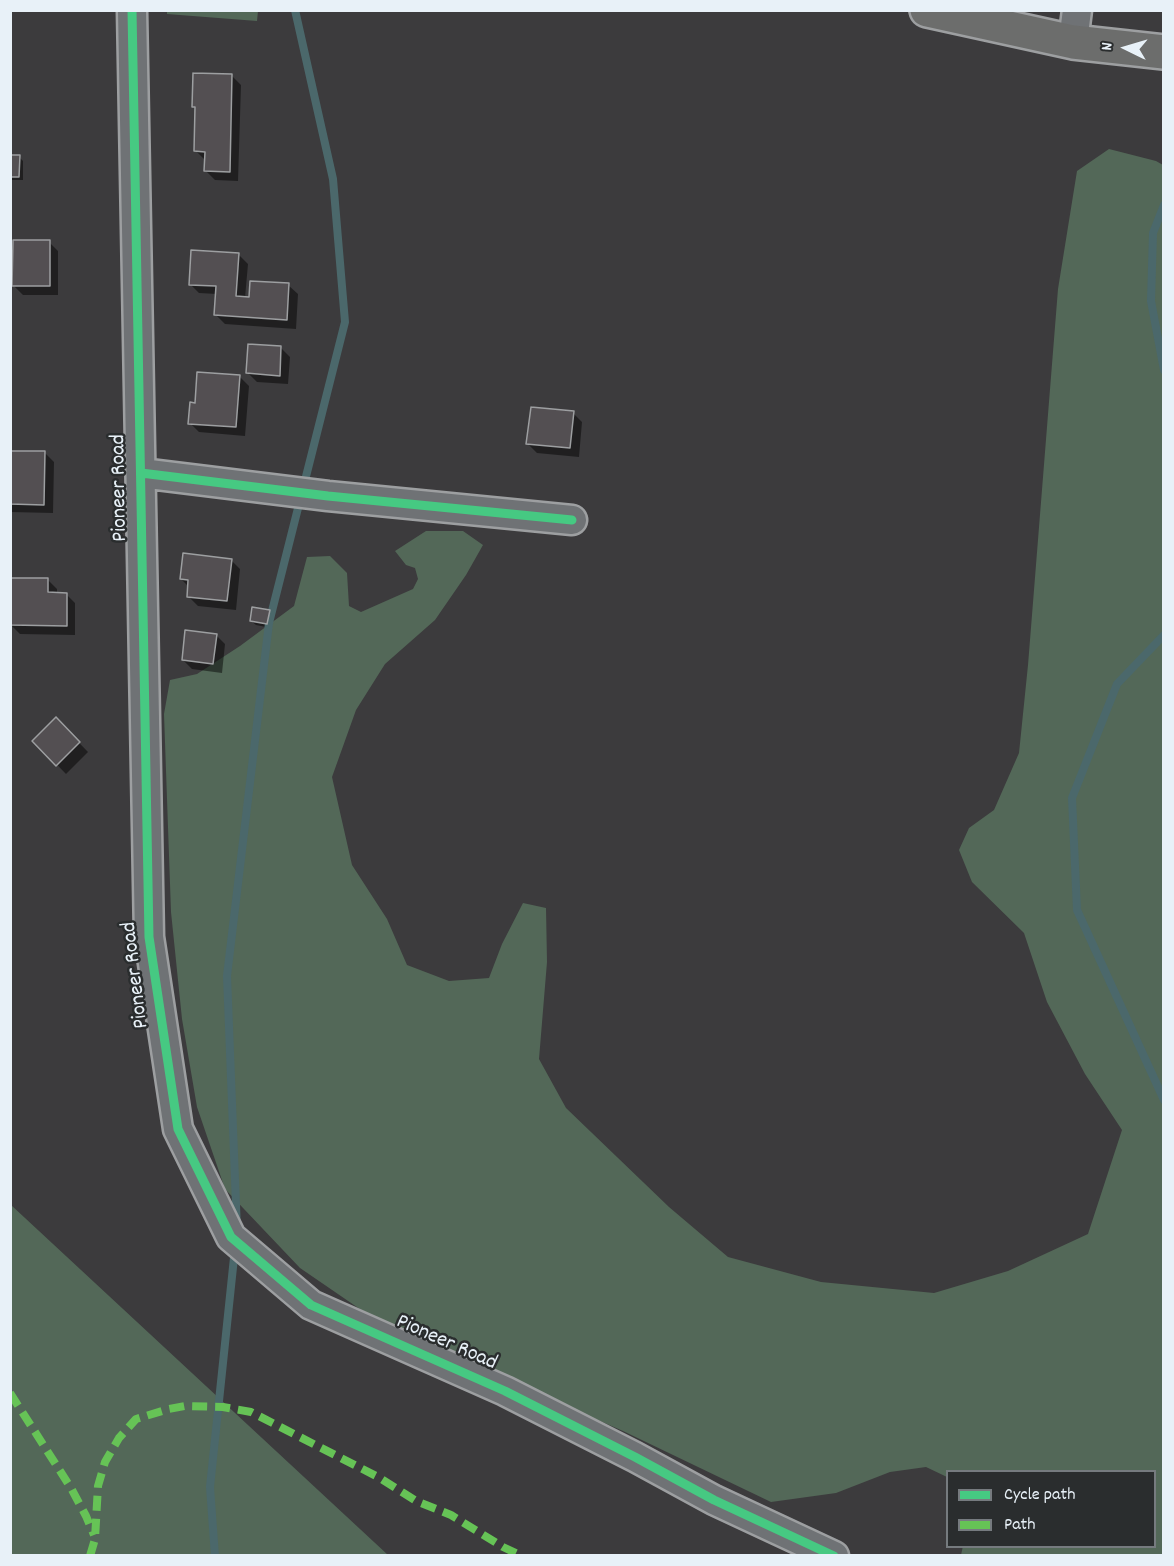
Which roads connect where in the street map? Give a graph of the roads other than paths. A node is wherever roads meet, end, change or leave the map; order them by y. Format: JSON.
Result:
{"nodes":[{"id":1,"x":132,"y":10,"type":"edge"},
{"id":2,"x":927,"y":10,"type":"edge"},
{"id":3,"x":1075,"y":26,"type":"edge"},
{"id":4,"x":1164,"y":52,"type":"edge"},
{"id":5,"x":141,"y":474,"type":"junction"},
{"id":6,"x":572,"y":520,"type":"dead end"},
{"id":7,"x":834,"y":1556,"type":"edge"}],
"edges":[{"from":1,"to":5,"type":"street","name":"Pioneer Road"},
{"from":2,"to":3,"type":"main road"},
{"from":3,"to":4,"type":"main road"},
{"from":5,"to":6,"type":"street"},
{"from":5,"to":7,"type":"street","name":"Pioneer Road"}]}
